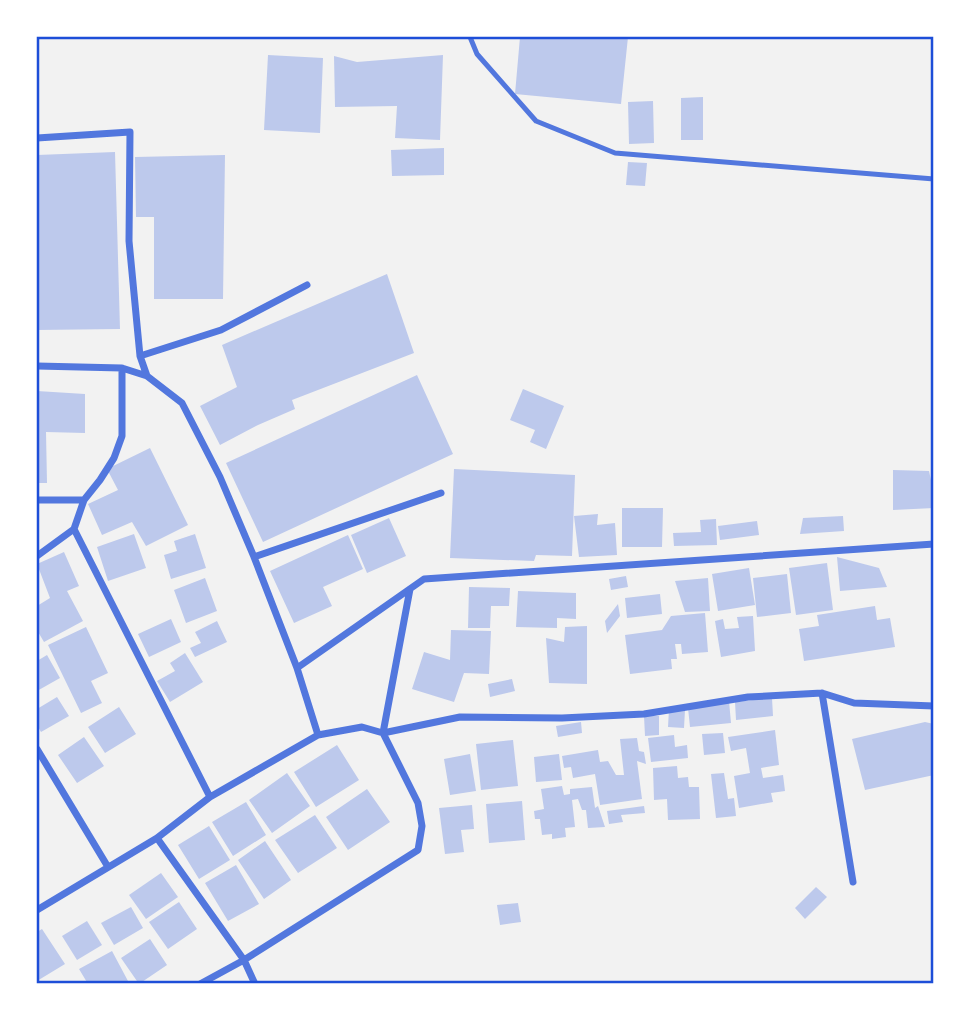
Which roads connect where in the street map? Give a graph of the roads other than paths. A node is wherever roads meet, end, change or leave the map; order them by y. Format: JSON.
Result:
{"nodes":[{"id":1,"x":470,"y":37,"type":"edge"},
{"id":2,"x":37,"y":138,"type":"edge"},
{"id":3,"x":934,"y":178,"type":"edge"},
{"id":4,"x":307,"y":285,"type":"dead end"},
{"id":5,"x":140,"y":356,"type":"junction"},
{"id":6,"x":37,"y":366,"type":"edge"},
{"id":7,"x":122,"y":368,"type":"junction"},
{"id":8,"x":147,"y":376,"type":"junction"},
{"id":9,"x":441,"y":494,"type":"dead end"},
{"id":10,"x":84,"y":499,"type":"junction"},
{"id":11,"x":37,"y":500,"type":"edge"},
{"id":12,"x":74,"y":529,"type":"junction"},
{"id":13,"x":934,"y":544,"type":"edge"},
{"id":14,"x":37,"y":556,"type":"edge"},
{"id":15,"x":254,"y":557,"type":"junction"},
{"id":16,"x":410,"y":589,"type":"junction"},
{"id":17,"x":297,"y":668,"type":"junction"},
{"id":18,"x":822,"y":693,"type":"junction"},
{"id":19,"x":934,"y":706,"type":"edge"},
{"id":20,"x":383,"y":733,"type":"junction"},
{"id":21,"x":318,"y":735,"type":"junction"},
{"id":22,"x":37,"y":749,"type":"edge"},
{"id":23,"x":210,"y":797,"type":"junction"},
{"id":24,"x":157,"y":838,"type":"junction"},
{"id":25,"x":108,"y":867,"type":"junction"},
{"id":26,"x":853,"y":881,"type":"dead end"},
{"id":27,"x":37,"y":910,"type":"edge"},
{"id":28,"x":244,"y":960,"type":"junction"},
{"id":29,"x":200,"y":984,"type":"edge"},
{"id":30,"x":255,"y":984,"type":"edge"}],
"edges":[{"from":1,"to":3,"type":"lane"},
{"from":2,"to":5,"type":"street"},
{"from":4,"to":5,"type":"street"},
{"from":5,"to":8,"type":"street"},
{"from":6,"to":7,"type":"street"},
{"from":7,"to":8,"type":"street"},
{"from":7,"to":10,"type":"street"},
{"from":8,"to":15,"type":"street"},
{"from":9,"to":15,"type":"street"},
{"from":10,"to":11,"type":"street"},
{"from":10,"to":12,"type":"street"},
{"from":12,"to":14,"type":"street"},
{"from":12,"to":23,"type":"street"},
{"from":13,"to":16,"type":"street"},
{"from":15,"to":17,"type":"street"},
{"from":16,"to":17,"type":"street"},
{"from":16,"to":20,"type":"street"},
{"from":17,"to":21,"type":"street"},
{"from":18,"to":19,"type":"street"},
{"from":18,"to":20,"type":"street"},
{"from":18,"to":26,"type":"street"},
{"from":20,"to":21,"type":"street"},
{"from":20,"to":28,"type":"street"},
{"from":21,"to":23,"type":"street"},
{"from":22,"to":25,"type":"street"},
{"from":23,"to":24,"type":"street"},
{"from":24,"to":25,"type":"street"},
{"from":24,"to":28,"type":"street"},
{"from":25,"to":27,"type":"street"},
{"from":28,"to":29,"type":"street"},
{"from":28,"to":30,"type":"street"}]}
